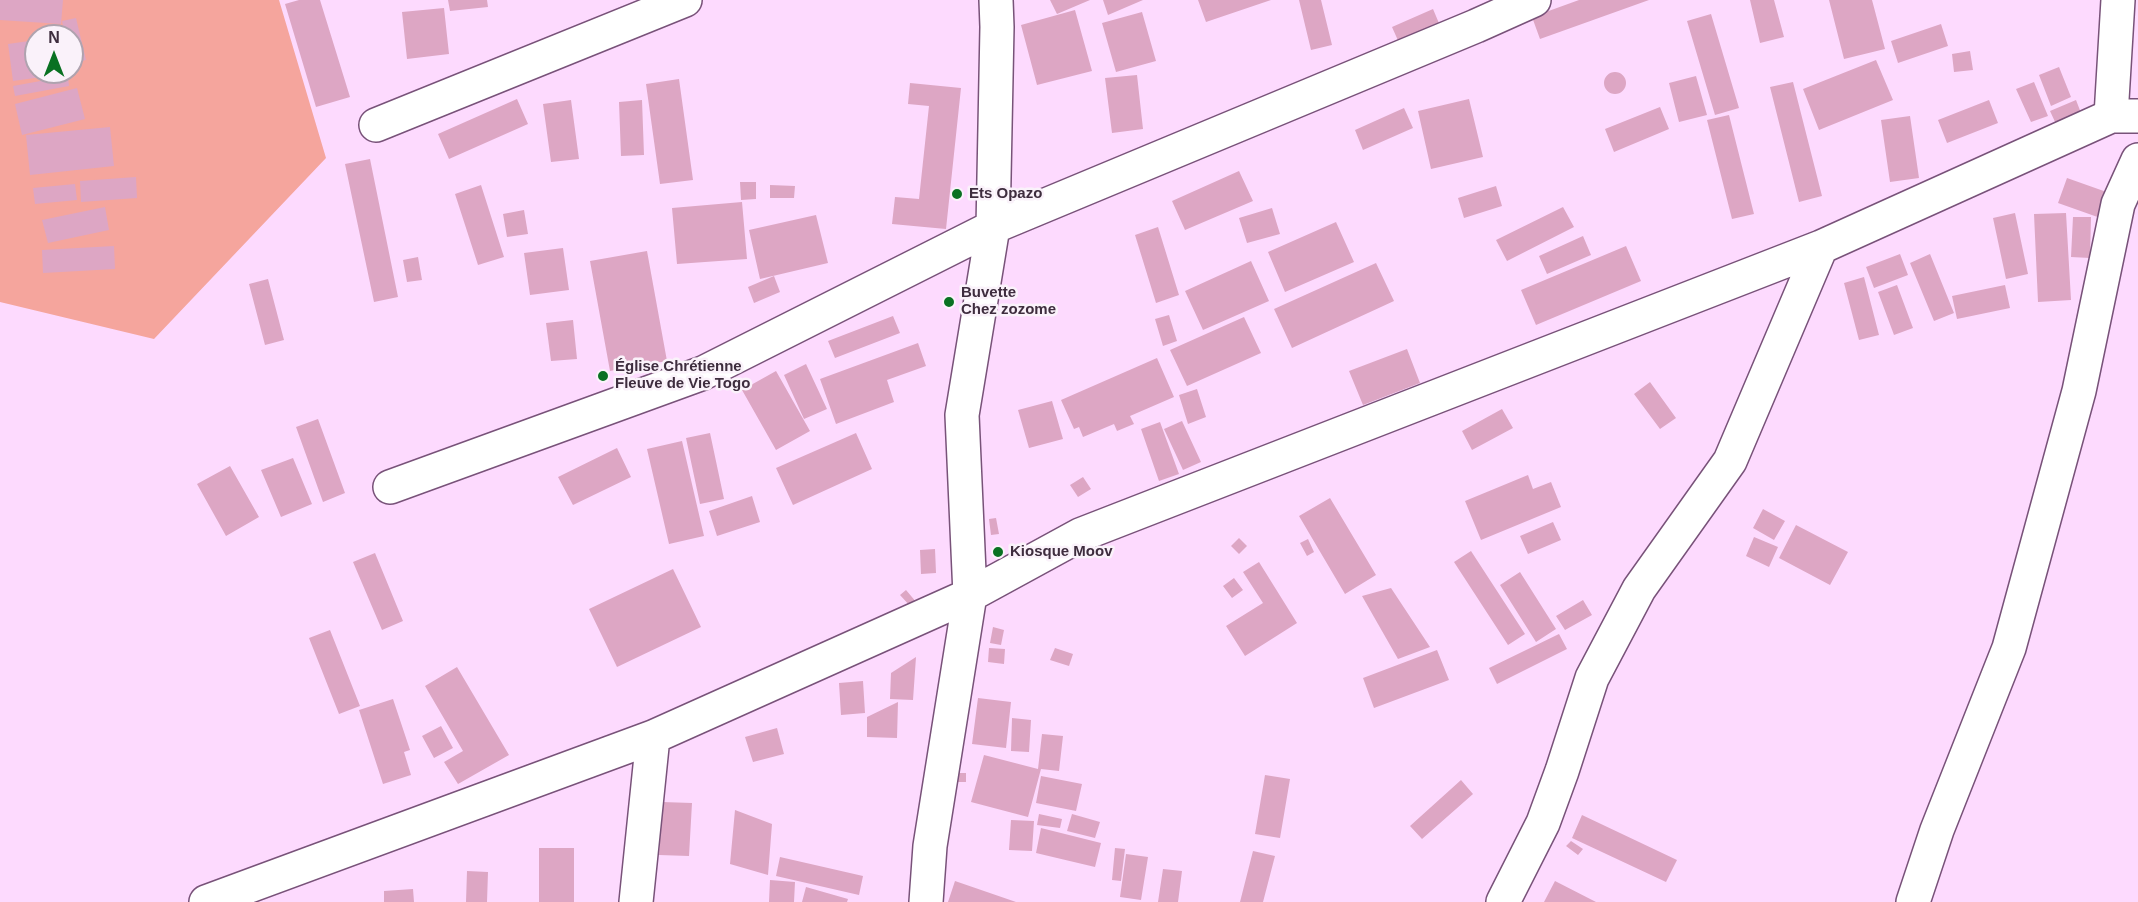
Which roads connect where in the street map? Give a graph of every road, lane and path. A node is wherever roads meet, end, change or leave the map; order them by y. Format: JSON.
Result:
{"nodes":[{"id":1,"x":685,"y":0,"type":"edge"},
{"id":2,"x":996,"y":0,"type":"edge"},
{"id":3,"x":1534,"y":0,"type":"edge"},
{"id":4,"x":2118,"y":0,"type":"edge"},
{"id":5,"x":2125,"y":116,"type":"edge"},
{"id":6,"x":376,"y":124,"type":"dead end"},
{"id":7,"x":2138,"y":160,"type":"edge"},
{"id":8,"x":993,"y":227,"type":"junction"},
{"id":9,"x":1821,"y":247,"type":"junction"},
{"id":10,"x":390,"y":487,"type":"dead end"},
{"id":11,"x":970,"y":595,"type":"junction"},
{"id":12,"x":653,"y":737,"type":"junction"},
{"id":13,"x":206,"y":902,"type":"edge"},
{"id":14,"x":636,"y":902,"type":"edge"},
{"id":15,"x":926,"y":902,"type":"edge"},
{"id":16,"x":1503,"y":902,"type":"edge"},
{"id":17,"x":1913,"y":902,"type":"edge"}],
"edges":[{"from":1,"to":6,"type":"street"},
{"from":2,"to":8,"type":"street"},
{"from":3,"to":8,"type":"street"},
{"from":4,"to":5,"type":"street"},
{"from":5,"to":9,"type":"street"},
{"from":7,"to":17,"type":"street"},
{"from":8,"to":10,"type":"street"},
{"from":8,"to":11,"type":"street"},
{"from":9,"to":11,"type":"street"},
{"from":9,"to":16,"type":"street"},
{"from":11,"to":12,"type":"street"},
{"from":11,"to":15,"type":"street"},
{"from":12,"to":13,"type":"street"},
{"from":12,"to":14,"type":"street"}]}
